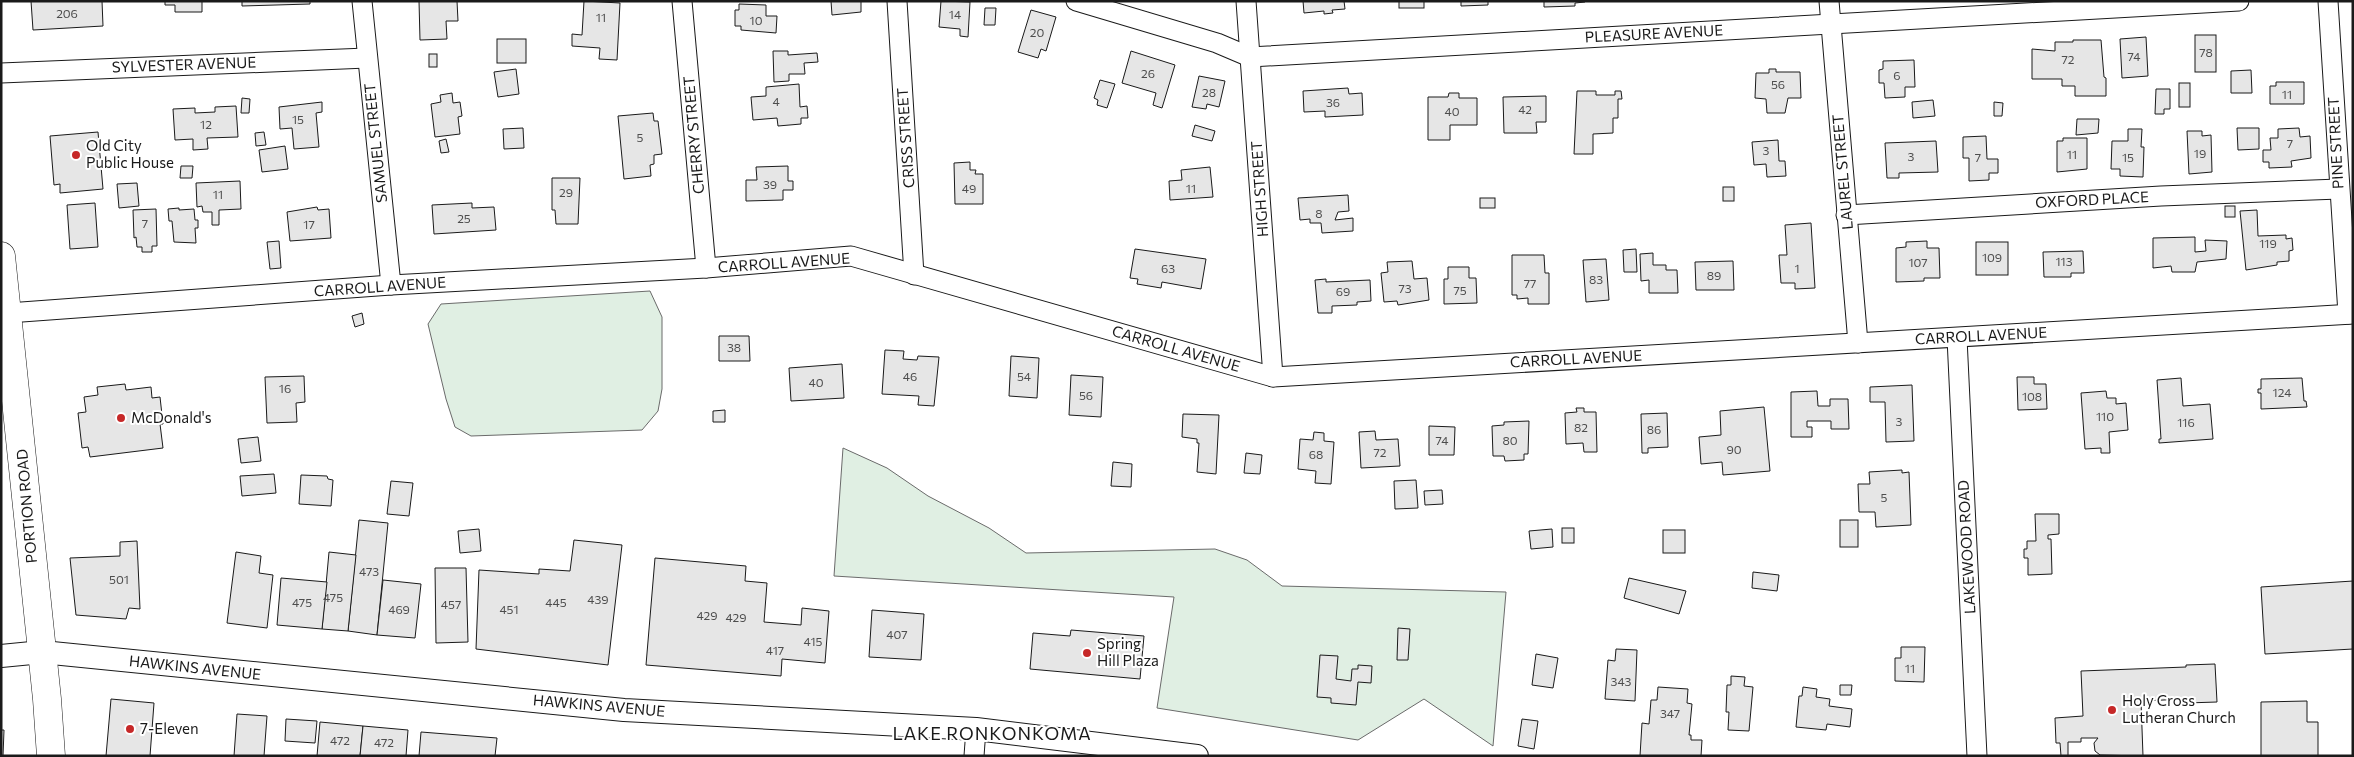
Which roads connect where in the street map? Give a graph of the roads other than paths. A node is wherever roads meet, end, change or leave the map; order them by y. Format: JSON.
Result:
{"nodes":[{"id":1,"x":362,"y":1,"type":"edge"},
{"id":2,"x":682,"y":1,"type":"edge"},
{"id":3,"x":897,"y":1,"type":"edge"},
{"id":4,"x":1076,"y":1,"type":"edge"},
{"id":5,"x":1246,"y":1,"type":"edge"},
{"id":6,"x":1828,"y":1,"type":"edge"},
{"id":7,"x":2239,"y":1,"type":"edge"},
{"id":8,"x":2328,"y":1,"type":"edge"},
{"id":9,"x":1110,"y":7,"type":"edge"},
{"id":10,"x":1830,"y":24,"type":"junction"},
{"id":11,"x":1250,"y":57,"type":"junction"},
{"id":12,"x":367,"y":58,"type":"junction"},
{"id":13,"x":1,"y":73,"type":"edge"},
{"id":14,"x":2339,"y":190,"type":"junction"},
{"id":15,"x":1846,"y":215,"type":"junction"},
{"id":16,"x":1,"y":256,"type":"edge"},
{"id":17,"x":706,"y":268,"type":"junction"},
{"id":18,"x":914,"y":275,"type":"junction"},
{"id":19,"x":391,"y":285,"type":"junction"},
{"id":20,"x":8,"y":313,"type":"junction"},
{"id":21,"x":2351,"y":314,"type":"edge"},
{"id":22,"x":1957,"y":338,"type":"junction"},
{"id":23,"x":1858,"y":342,"type":"junction"},
{"id":24,"x":1273,"y":377,"type":"junction"},
{"id":25,"x":42,"y":652,"type":"junction"},
{"id":26,"x":1,"y":656,"type":"edge"},
{"id":27,"x":976,"y":729,"type":"junction"},
{"id":28,"x":51,"y":756,"type":"edge"},
{"id":29,"x":974,"y":756,"type":"edge"},
{"id":30,"x":1197,"y":756,"type":"edge"},
{"id":31,"x":1977,"y":756,"type":"edge"}],
"edges":[{"from":1,"to":12,"type":"street","name":"SAMUEL STREET"},
{"from":2,"to":17,"type":"street","name":"CHERRY STREET"},
{"from":3,"to":18,"type":"street","name":"CRISS STREET"},
{"from":4,"to":9,"type":"street","name":"PLEASURE AVENUE"},
{"from":5,"to":11,"type":"street","name":"HIGH STREET"},
{"from":6,"to":10,"type":"street","name":"LAUREL STREET"},
{"from":7,"to":10,"type":"street","name":"PLEASURE AVENUE"},
{"from":8,"to":14,"type":"street","name":"PINE STREET"},
{"from":9,"to":11,"type":"street","name":"PLEASURE AVENUE"},
{"from":10,"to":11,"type":"street","name":"PLEASURE AVENUE"},
{"from":10,"to":15,"type":"street","name":"LAUREL STREET"},
{"from":11,"to":24,"type":"street","name":"HIGH STREET"},
{"from":12,"to":13,"type":"street","name":"SYLVESTER AVENUE"},
{"from":12,"to":19,"type":"street","name":"SAMUEL STREET"},
{"from":14,"to":15,"type":"street","name":"OXFORD PLACE"},
{"from":14,"to":21,"type":"street","name":"PINE STREET"},
{"from":15,"to":23,"type":"street","name":"LAUREL STREET"},
{"from":16,"to":20,"type":"main road","name":"PORTION ROAD"},
{"from":17,"to":18,"type":"street","name":"CARROLL AVENUE"},
{"from":17,"to":19,"type":"street","name":"CARROLL AVENUE"},
{"from":18,"to":24,"type":"street","name":"CARROLL AVENUE"},
{"from":19,"to":20,"type":"street","name":"CARROLL AVENUE"},
{"from":20,"to":25,"type":"main road","name":"PORTION ROAD"},
{"from":21,"to":22,"type":"street","name":"CARROLL AVENUE"},
{"from":22,"to":23,"type":"street","name":"CARROLL AVENUE"},
{"from":22,"to":31,"type":"street","name":"LAKEWOOD ROAD"},
{"from":23,"to":24,"type":"street","name":"CARROLL AVENUE"},
{"from":25,"to":26,"type":"street","name":"HAWKINS AVENUE"},
{"from":25,"to":27,"type":"street","name":"HAWKINS AVENUE"},
{"from":25,"to":28,"type":"main road","name":"PORTION ROAD"},
{"from":27,"to":29,"type":"street"},
{"from":27,"to":30,"type":"street","name":"HAWKINS AVENUE"}]}
